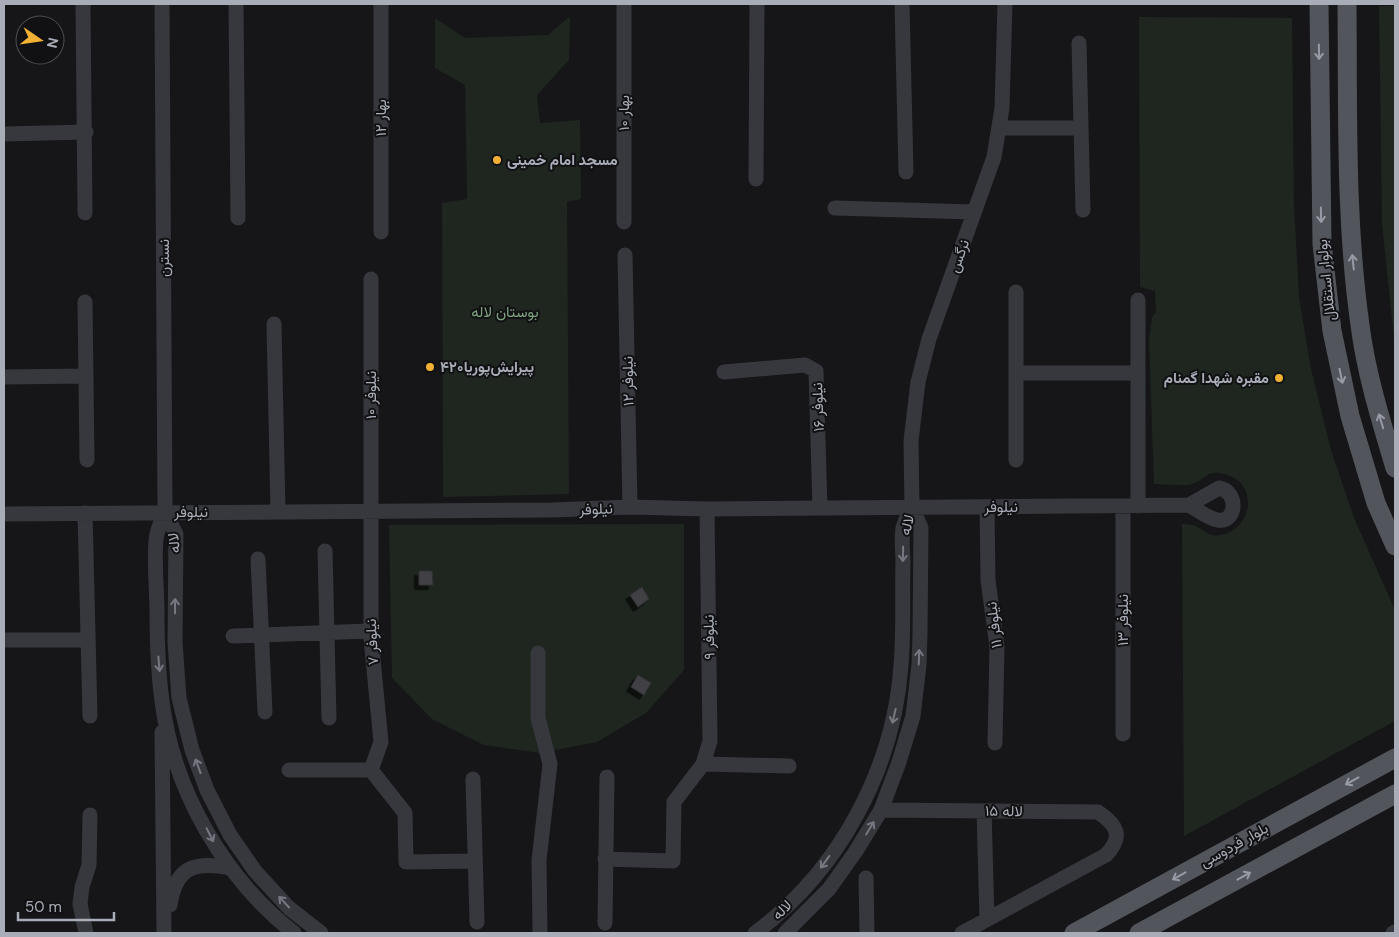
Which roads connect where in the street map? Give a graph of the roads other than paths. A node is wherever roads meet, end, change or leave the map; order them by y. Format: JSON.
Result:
{"nodes":[{"id":1,"x":84,"y":4,"type":"edge"},
{"id":2,"x":162,"y":4,"type":"edge"},
{"id":3,"x":236,"y":4,"type":"edge"},
{"id":4,"x":382,"y":4,"type":"edge"},
{"id":5,"x":624,"y":4,"type":"edge"},
{"id":6,"x":757,"y":4,"type":"edge"},
{"id":7,"x":902,"y":4,"type":"edge"},
{"id":8,"x":1005,"y":4,"type":"edge"},
{"id":9,"x":1319,"y":4,"type":"edge"},
{"id":10,"x":1348,"y":4,"type":"edge"},
{"id":11,"x":1079,"y":43,"type":"dead end"},
{"id":12,"x":999,"y":128,"type":"junction"},
{"id":13,"x":1081,"y":128,"type":"junction"},
{"id":14,"x":86,"y":132,"type":"junction"},
{"id":15,"x":4,"y":134,"type":"edge"},
{"id":16,"x":906,"y":172,"type":"dead end"},
{"id":17,"x":756,"y":178,"type":"dead end"},
{"id":18,"x":835,"y":208,"type":"dead end"},
{"id":19,"x":1083,"y":210,"type":"dead end"},
{"id":20,"x":974,"y":212,"type":"junction"},
{"id":21,"x":85,"y":213,"type":"dead end"},
{"id":22,"x":238,"y":218,"type":"dead end"},
{"id":23,"x":624,"y":222,"type":"dead end"},
{"id":24,"x":381,"y":232,"type":"dead end"},
{"id":25,"x":625,"y":255,"type":"dead end"},
{"id":26,"x":371,"y":279,"type":"dead end"},
{"id":27,"x":1016,"y":292,"type":"dead end"},
{"id":28,"x":1138,"y":300,"type":"dead end"},
{"id":29,"x":85,"y":302,"type":"dead end"},
{"id":30,"x":274,"y":324,"type":"dead end"},
{"id":31,"x":724,"y":372,"type":"dead end"},
{"id":32,"x":1016,"y":373,"type":"junction"},
{"id":33,"x":1138,"y":373,"type":"junction"},
{"id":34,"x":85,"y":376,"type":"junction"},
{"id":35,"x":4,"y":377,"type":"edge"},
{"id":36,"x":87,"y":460,"type":"dead end"},
{"id":37,"x":1016,"y":460,"type":"dead end"},
{"id":38,"x":1395,"y":468,"type":"edge"},
{"id":39,"x":1130,"y":506,"type":"junction"},
{"id":40,"x":1189,"y":506,"type":"dead end"},
{"id":41,"x":630,"y":507,"type":"junction"},
{"id":42,"x":912,"y":507,"type":"junction"},
{"id":43,"x":987,"y":507,"type":"junction"},
{"id":44,"x":820,"y":508,"type":"junction"},
{"id":45,"x":707,"y":509,"type":"junction"},
{"id":46,"x":370,"y":511,"type":"junction"},
{"id":47,"x":165,"y":512,"type":"junction"},
{"id":48,"x":278,"y":512,"type":"junction"},
{"id":49,"x":85,"y":513,"type":"junction"},
{"id":50,"x":4,"y":514,"type":"edge"},
{"id":51,"x":1395,"y":546,"type":"edge"},
{"id":52,"x":325,"y":551,"type":"dead end"},
{"id":53,"x":258,"y":559,"type":"dead end"},
{"id":54,"x":370,"y":631,"type":"junction"},
{"id":55,"x":327,"y":633,"type":"junction"},
{"id":56,"x":262,"y":635,"type":"junction"},
{"id":57,"x":233,"y":636,"type":"dead end"},
{"id":58,"x":4,"y":640,"type":"edge"},
{"id":59,"x":88,"y":640,"type":"junction"},
{"id":60,"x":538,"y":653,"type":"dead end"},
{"id":61,"x":162,"y":702,"type":"junction"},
{"id":62,"x":264,"y":712,"type":"dead end"},
{"id":63,"x":90,"y":716,"type":"dead end"},
{"id":64,"x":329,"y":718,"type":"dead end"},
{"id":65,"x":1123,"y":734,"type":"dead end"},
{"id":66,"x":995,"y":743,"type":"dead end"},
{"id":67,"x":1395,"y":758,"type":"edge"},
{"id":68,"x":703,"y":764,"type":"junction"},
{"id":69,"x":789,"y":766,"type":"dead end"},
{"id":70,"x":290,"y":770,"type":"dead end"},
{"id":71,"x":370,"y":770,"type":"junction"},
{"id":72,"x":607,"y":777,"type":"dead end"},
{"id":73,"x":473,"y":779,"type":"dead end"},
{"id":74,"x":1395,"y":794,"type":"edge"},
{"id":75,"x":881,"y":810,"type":"junction"},
{"id":76,"x":984,"y":811,"type":"junction"},
{"id":77,"x":90,"y":815,"type":"dead end"},
{"id":78,"x":606,"y":859,"type":"junction"},
{"id":79,"x":475,"y":862,"type":"junction"},
{"id":80,"x":231,"y":868,"type":"junction"},
{"id":81,"x":866,"y":878,"type":"dead end"},
{"id":82,"x":988,"y":920,"type":"junction"},
{"id":83,"x":476,"y":922,"type":"dead end"},
{"id":84,"x":605,"y":923,"type":"dead end"},
{"id":85,"x":86,"y":933,"type":"edge"},
{"id":86,"x":165,"y":933,"type":"edge"},
{"id":87,"x":294,"y":933,"type":"edge"},
{"id":88,"x":321,"y":933,"type":"edge"},
{"id":89,"x":540,"y":933,"type":"edge"},
{"id":90,"x":755,"y":933,"type":"edge"},
{"id":91,"x":785,"y":933,"type":"edge"},
{"id":92,"x":867,"y":933,"type":"edge"},
{"id":93,"x":962,"y":933,"type":"edge"},
{"id":94,"x":1074,"y":933,"type":"edge"},
{"id":95,"x":1139,"y":933,"type":"edge"}],
"edges":[{"from":1,"to":14,"type":"street"},
{"from":2,"to":47,"type":"street","name":"نسترن"},
{"from":3,"to":22,"type":"street"},
{"from":4,"to":24,"type":"street","name":"بهار ۱۲"},
{"from":5,"to":23,"type":"street","name":"بهار ۱۰"},
{"from":6,"to":17,"type":"street"},
{"from":7,"to":16,"type":"street"},
{"from":8,"to":12,"type":"street","name":"نرگس"},
{"from":9,"to":51,"type":"main road","name":"بولوار استقلال","one_way":true},
{"from":38,"to":10,"type":"main road","name":"بولوار استقلال","one_way":true},
{"from":11,"to":13,"type":"street"},
{"from":12,"to":13,"type":"street"},
{"from":12,"to":20,"type":"street","name":"نرگس"},
{"from":13,"to":19,"type":"street"},
{"from":14,"to":15,"type":"street"},
{"from":14,"to":21,"type":"street"},
{"from":18,"to":20,"type":"street"},
{"from":20,"to":42,"type":"street","name":"نرگس"},
{"from":25,"to":41,"type":"street","name":"نیلوفر ۱۲"},
{"from":26,"to":46,"type":"street","name":"نیلوفر ۱۰"},
{"from":27,"to":32,"type":"street"},
{"from":28,"to":33,"type":"street","name":"نیلوفر ۱۳"},
{"from":29,"to":34,"type":"street"},
{"from":30,"to":48,"type":"street"},
{"from":31,"to":44,"type":"street","name":"نیلوفر ۱۶"},
{"from":32,"to":33,"type":"street"},
{"from":32,"to":37,"type":"street"},
{"from":33,"to":39,"type":"street","name":"نیلوفر ۱۳"},
{"from":34,"to":35,"type":"street"},
{"from":34,"to":36,"type":"street"},
{"from":39,"to":40,"type":"street","name":"نیلوفر"},
{"from":39,"to":43,"type":"street","name":"نیلوفر"},
{"from":39,"to":65,"type":"street","name":"نیلوفر ۱۳"},
{"from":41,"to":45,"type":"street","name":"نیلوفر"},
{"from":41,"to":46,"type":"street","name":"نیلوفر"},
{"from":42,"to":43,"type":"street","name":"نیلوفر"},
{"from":42,"to":44,"type":"street","name":"نیلوفر"},
{"from":75,"to":42,"type":"street","name":"لاله","one_way":true},
{"from":42,"to":90,"type":"street","name":"لاله","one_way":true},
{"from":43,"to":66,"type":"street","name":"نیلوفر ۱۱"},
{"from":44,"to":45,"type":"street","name":"نیلوفر"},
{"from":45,"to":68,"type":"street","name":"نیلوفر ۹"},
{"from":46,"to":48,"type":"street","name":"نیلوفر"},
{"from":46,"to":54,"type":"street","name":"نیلوفر ۷"},
{"from":47,"to":48,"type":"street","name":"نیلوفر"},
{"from":47,"to":49,"type":"street","name":"نیلوفر"},
{"from":47,"to":61,"type":"street","name":"لاله","one_way":true},
{"from":88,"to":47,"type":"street","name":"لاله","one_way":true},
{"from":49,"to":50,"type":"street","name":"نیلوفر"},
{"from":49,"to":59,"type":"street"},
{"from":52,"to":55,"type":"street"},
{"from":53,"to":56,"type":"street"},
{"from":54,"to":55,"type":"street"},
{"from":54,"to":71,"type":"street","name":"نیلوفر ۷"},
{"from":55,"to":56,"type":"street"},
{"from":55,"to":64,"type":"street"},
{"from":56,"to":57,"type":"street"},
{"from":56,"to":62,"type":"street"},
{"from":58,"to":59,"type":"street"},
{"from":59,"to":63,"type":"street"},
{"from":60,"to":89,"type":"street"},
{"from":61,"to":80,"type":"street","name":"لاله","one_way":true},
{"from":61,"to":86,"type":"street"},
{"from":67,"to":94,"type":"main road","name":"بلوار فردوسی","one_way":true},
{"from":68,"to":69,"type":"street"},
{"from":68,"to":78,"type":"street"},
{"from":70,"to":71,"type":"street"},
{"from":71,"to":79,"type":"street"},
{"from":72,"to":78,"type":"street"},
{"from":73,"to":79,"type":"street"},
{"from":95,"to":74,"type":"main road","one_way":true},
{"from":75,"to":76,"type":"street","name":"لاله ۱۵"},
{"from":91,"to":75,"type":"street","name":"لاله","one_way":true},
{"from":76,"to":82,"type":"street"},
{"from":76,"to":82,"type":"street","name":"لاله ۱۵"},
{"from":77,"to":85,"type":"street"},
{"from":78,"to":84,"type":"street"},
{"from":79,"to":83,"type":"street"},
{"from":80,"to":86,"type":"street"},
{"from":80,"to":87,"type":"street","name":"لاله"},
{"from":81,"to":92,"type":"street"},
{"from":82,"to":93,"type":"street"}]}
